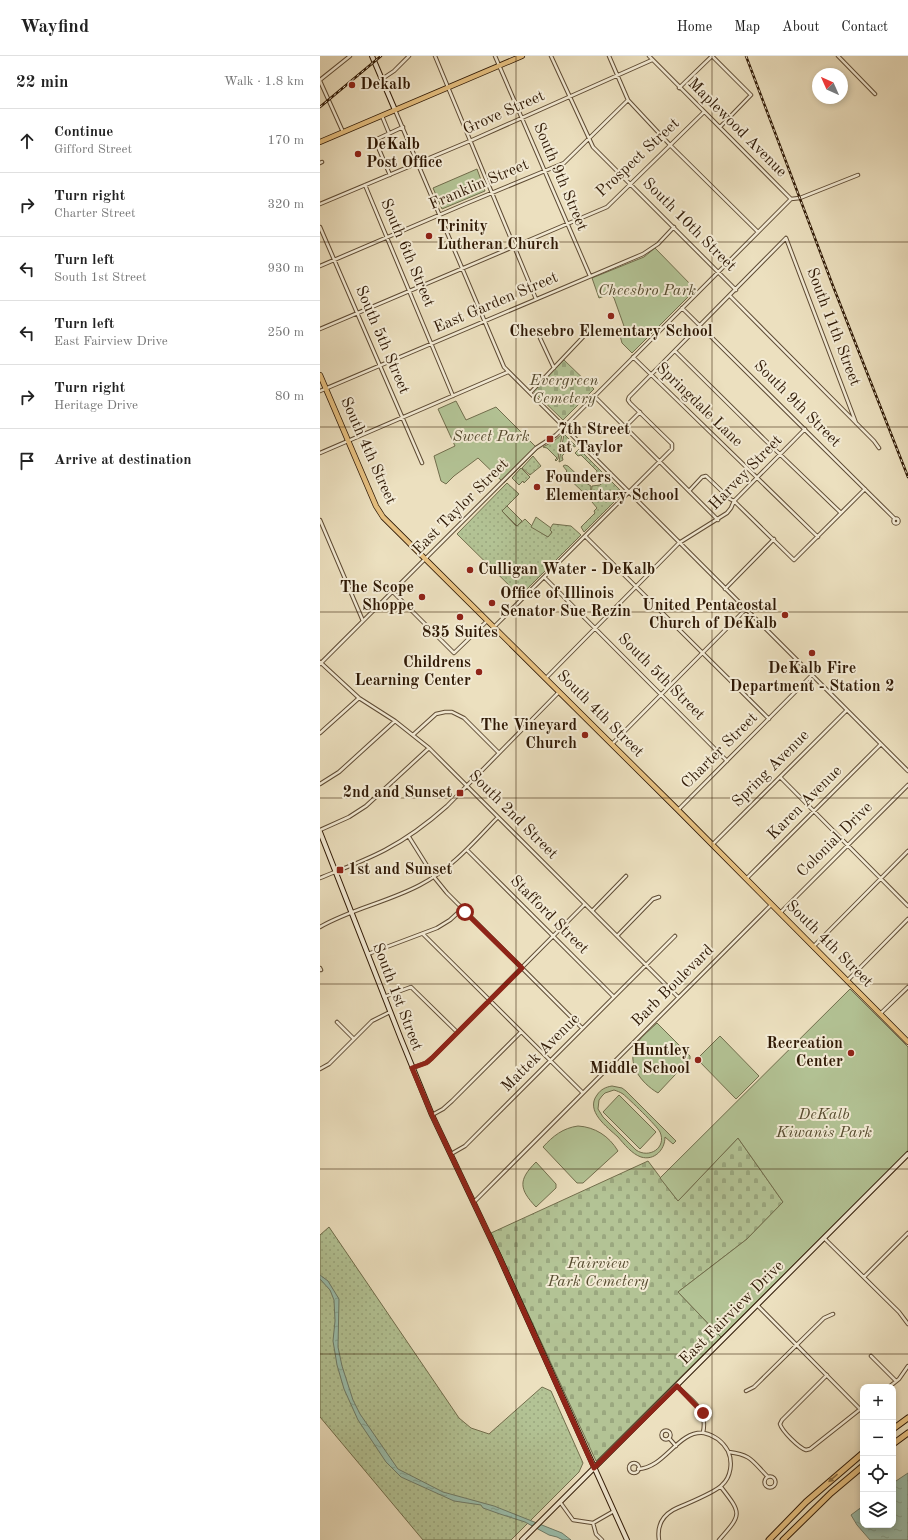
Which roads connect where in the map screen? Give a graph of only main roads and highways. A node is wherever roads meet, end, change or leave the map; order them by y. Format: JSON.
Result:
{"nodes":[{"id":1,"x":522,"y":56,"type":"edge"},
{"id":2,"x":320,"y":142,"type":"edge"},
{"id":3,"x":320,"y":375,"type":"edge"},
{"id":4,"x":908,"y":1042,"type":"edge"},
{"id":5,"x":908,"y":1418,"type":"edge"},
{"id":6,"x":896,"y":1428,"type":"edge"},
{"id":7,"x":908,"y":1433,"type":"edge"},
{"id":8,"x":896,"y":1442,"type":"edge"},
{"id":9,"x":860,"y":1456,"type":"edge"},
{"id":10,"x":860,"y":1469,"type":"edge"},
{"id":11,"x":769,"y":1540,"type":"edge"},
{"id":12,"x":783,"y":1540,"type":"edge"}],
"edges":[{"from":1,"to":2,"type":"main road"},
{"from":3,"to":4,"type":"main road","name":"South 4th Street"},
{"from":5,"to":6,"type":"highway"},
{"from":7,"to":8,"type":"highway"},
{"from":9,"to":11,"type":"highway","one_way":true},
{"from":10,"to":12,"type":"highway"}]}
